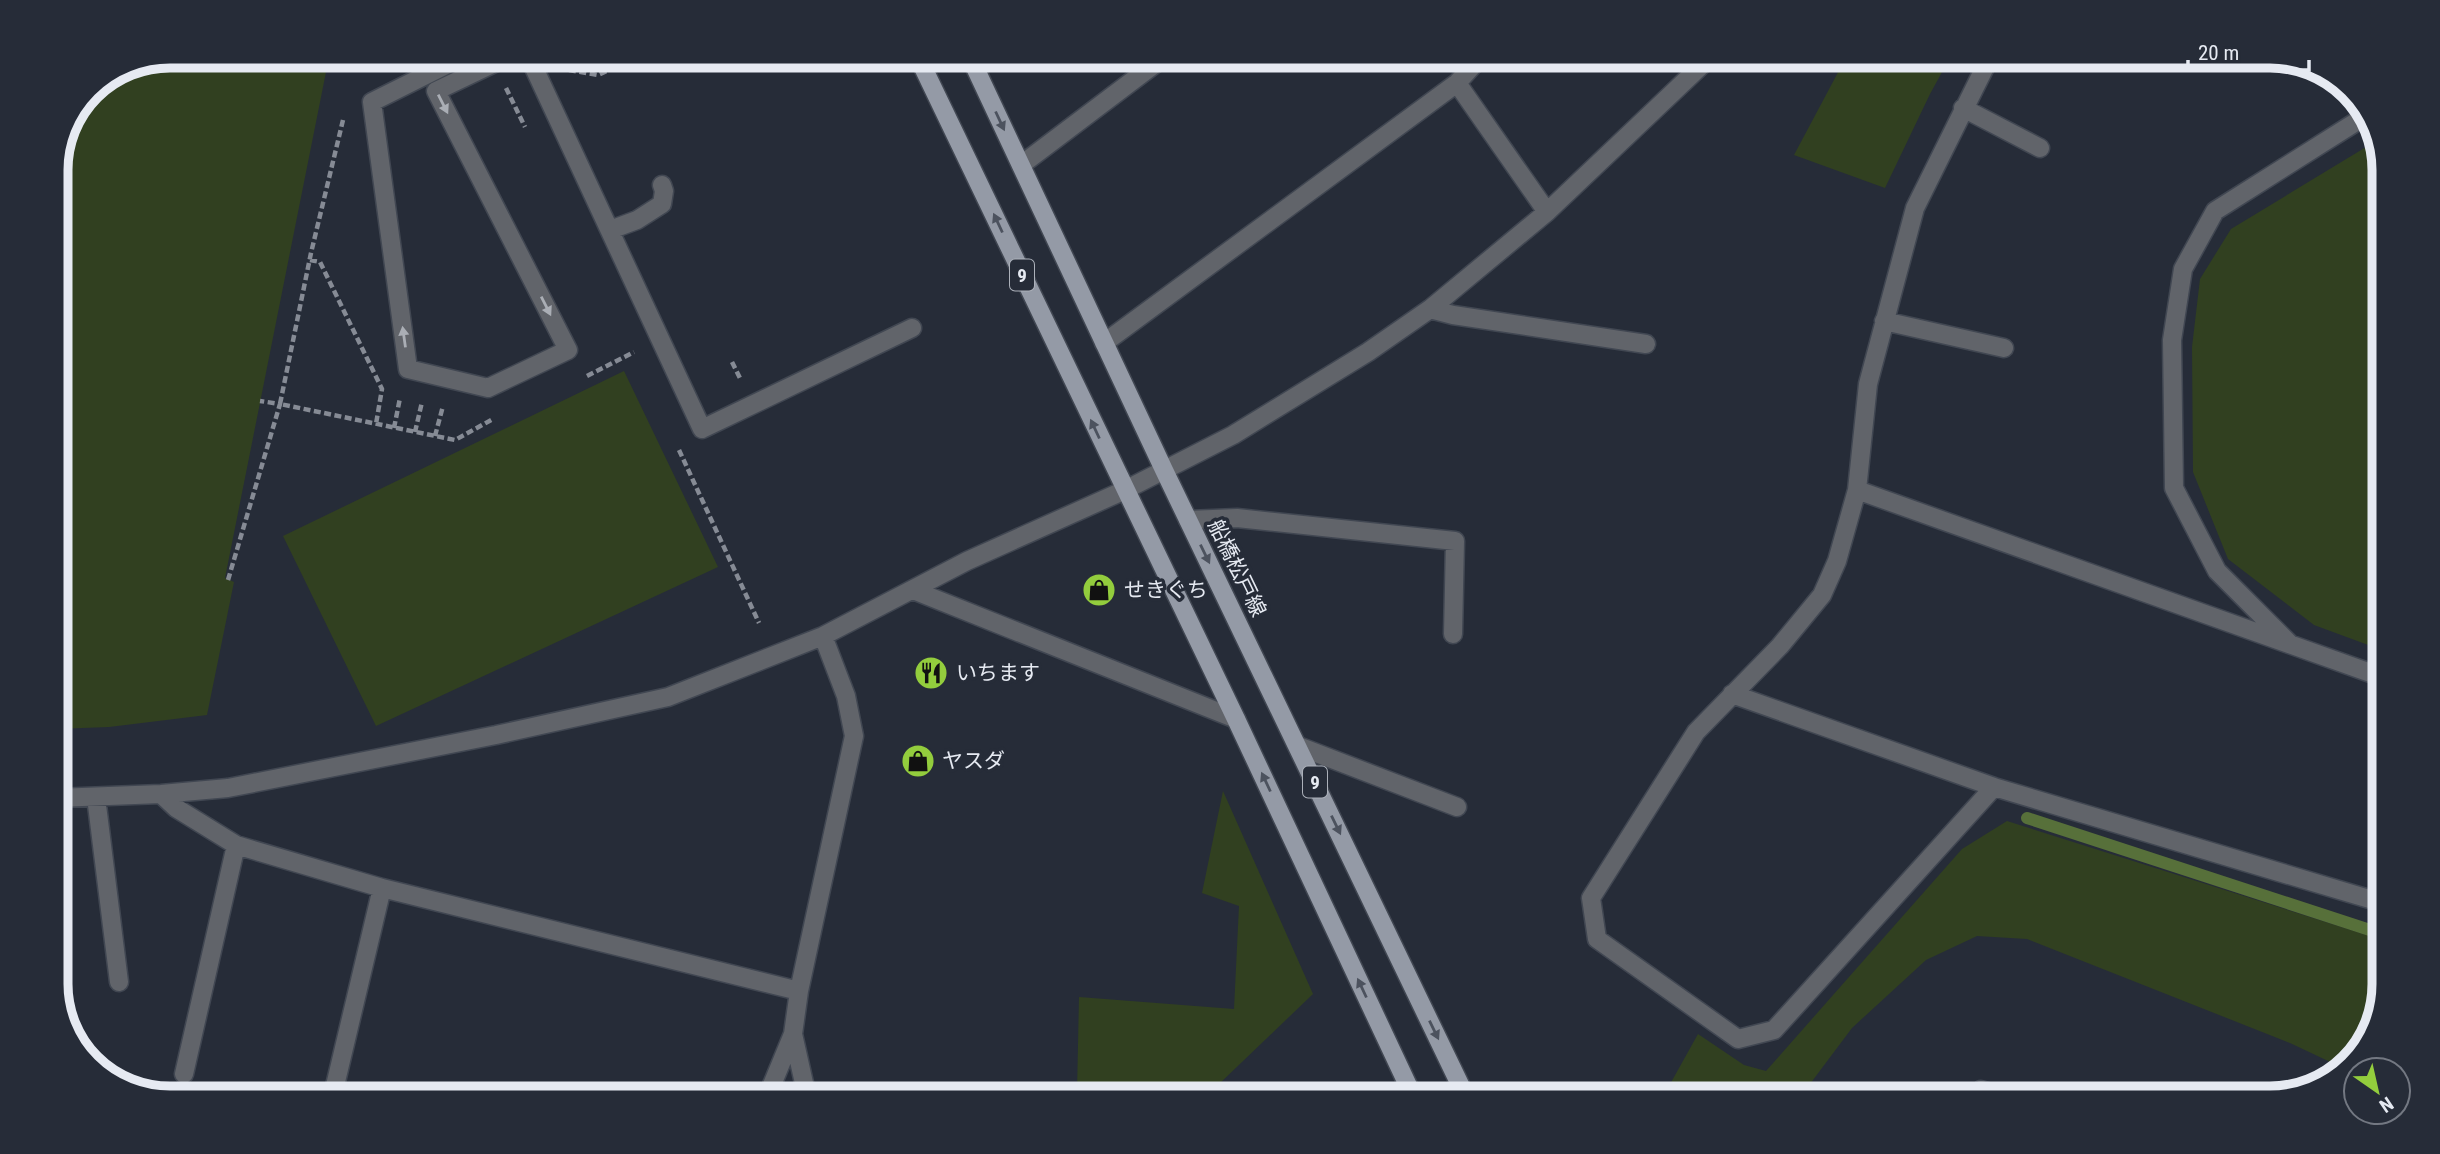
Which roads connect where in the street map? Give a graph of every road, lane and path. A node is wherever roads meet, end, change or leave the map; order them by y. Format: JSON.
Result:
{"nodes":[{"id":1,"x":440,"y":68,"type":"edge"},
{"id":2,"x":484,"y":68,"type":"edge"},
{"id":3,"x":534,"y":68,"type":"edge"},
{"id":4,"x":613,"y":68,"type":"edge"},
{"id":5,"x":923,"y":68,"type":"edge"},
{"id":6,"x":975,"y":68,"type":"edge"},
{"id":7,"x":1149,"y":68,"type":"edge"},
{"id":8,"x":1471,"y":68,"type":"edge"},
{"id":9,"x":1699,"y":68,"type":"edge"},
{"id":10,"x":1985,"y":68,"type":"edge"},
{"id":11,"x":565,"y":70,"type":"dead end"},
{"id":12,"x":504,"y":83,"type":"dead end"},
{"id":13,"x":1457,"y":83,"type":"junction"},
{"id":14,"x":1963,"y":108,"type":"junction"},
{"id":15,"x":344,"y":113,"type":"dead end"},
{"id":16,"x":2359,"y":120,"type":"edge"},
{"id":17,"x":530,"y":136,"type":"dead end"},
{"id":18,"x":2040,"y":148,"type":"dead end"},
{"id":19,"x":1021,"y":165,"type":"junction"},
{"id":20,"x":662,"y":186,"type":"dead end"},
{"id":21,"x":1547,"y":212,"type":"junction"},
{"id":22,"x":610,"y":230,"type":"junction"},
{"id":23,"x":310,"y":260,"type":"junction"},
{"id":24,"x":1430,"y":309,"type":"junction"},
{"id":25,"x":1884,"y":321,"type":"junction"},
{"id":26,"x":912,"y":328,"type":"dead end"},
{"id":27,"x":629,"y":342,"type":"dead end"},
{"id":28,"x":1104,"y":343,"type":"junction"},
{"id":29,"x":1646,"y":344,"type":"dead end"},
{"id":30,"x":2004,"y":348,"type":"dead end"},
{"id":31,"x":586,"y":376,"type":"dead end"},
{"id":32,"x":402,"y":387,"type":"dead end"},
{"id":33,"x":424,"y":393,"type":"dead end"},
{"id":34,"x":445,"y":395,"type":"dead end"},
{"id":35,"x":260,"y":401,"type":"dead end"},
{"id":36,"x":280,"y":404,"type":"junction"},
{"id":37,"x":500,"y":415,"type":"dead end"},
{"id":38,"x":376,"y":424,"type":"junction"},
{"id":39,"x":394,"y":428,"type":"junction"},
{"id":40,"x":415,"y":432,"type":"junction"},
{"id":41,"x":435,"y":436,"type":"junction"},
{"id":42,"x":674,"y":439,"type":"dead end"},
{"id":43,"x":1164,"y":470,"type":"junction"},
{"id":44,"x":1125,"y":490,"type":"junction"},
{"id":45,"x":1857,"y":490,"type":"junction"},
{"id":46,"x":1188,"y":520,"type":"junction"},
{"id":47,"x":228,"y":580,"type":"dead end"},
{"id":48,"x":913,"y":590,"type":"junction"},
{"id":49,"x":759,"y":623,"type":"dead end"},
{"id":50,"x":1453,"y":634,"type":"dead end"},
{"id":51,"x":823,"y":636,"type":"junction"},
{"id":52,"x":2290,"y":644,"type":"junction"},
{"id":53,"x":2372,"y":673,"type":"edge"},
{"id":54,"x":1732,"y":694,"type":"junction"},
{"id":55,"x":1236,"y":719,"type":"junction"},
{"id":56,"x":1298,"y":746,"type":"junction"},
{"id":57,"x":1994,"y":787,"type":"junction"},
{"id":58,"x":161,"y":794,"type":"junction"},
{"id":59,"x":68,"y":797,"type":"edge"},
{"id":60,"x":96,"y":797,"type":"junction"},
{"id":61,"x":1457,"y":807,"type":"dead end"},
{"id":62,"x":236,"y":845,"type":"junction"},
{"id":63,"x":382,"y":888,"type":"junction"},
{"id":64,"x":2372,"y":900,"type":"edge"},
{"id":65,"x":118,"y":982,"type":"dead end"},
{"id":66,"x":799,"y":991,"type":"junction"},
{"id":67,"x":793,"y":1034,"type":"junction"},
{"id":68,"x":184,"y":1074,"type":"dead end"},
{"id":69,"x":335,"y":1086,"type":"edge"},
{"id":70,"x":771,"y":1086,"type":"edge"},
{"id":71,"x":805,"y":1086,"type":"edge"},
{"id":72,"x":1408,"y":1086,"type":"edge"},
{"id":73,"x":1461,"y":1086,"type":"edge"}],
"edges":[{"from":2,"to":1,"type":"street","one_way":true},
{"from":3,"to":22,"type":"street"},
{"from":4,"to":11,"type":"path"},
{"from":44,"to":5,"type":"main road","number":"9","one_way":true},
{"from":6,"to":19,"type":"main road","name":"船橋松戸線","number":"9","one_way":true},
{"from":7,"to":19,"type":"street"},
{"from":8,"to":13,"type":"street"},
{"from":9,"to":21,"type":"street"},
{"from":10,"to":14,"type":"street"},
{"from":12,"to":17,"type":"path"},
{"from":13,"to":21,"type":"street"},
{"from":13,"to":28,"type":"street"},
{"from":14,"to":18,"type":"street"},
{"from":14,"to":25,"type":"street"},
{"from":15,"to":23,"type":"path"},
{"from":16,"to":52,"type":"street"},
{"from":19,"to":28,"type":"main road","name":"船橋松戸線","number":"9"},
{"from":20,"to":22,"type":"street"},
{"from":21,"to":24,"type":"street"},
{"from":22,"to":26,"type":"street"},
{"from":23,"to":36,"type":"path"},
{"from":23,"to":38,"type":"path"},
{"from":24,"to":29,"type":"street"},
{"from":24,"to":43,"type":"street"},
{"from":25,"to":30,"type":"street"},
{"from":25,"to":45,"type":"street"},
{"from":27,"to":31,"type":"path"},
{"from":28,"to":43,"type":"main road","name":"船橋松戸線","number":"9"},
{"from":32,"to":39,"type":"path"},
{"from":33,"to":40,"type":"path"},
{"from":34,"to":41,"type":"path"},
{"from":35,"to":36,"type":"path"},
{"from":36,"to":38,"type":"path"},
{"from":36,"to":47,"type":"path"},
{"from":37,"to":41,"type":"path"},
{"from":38,"to":39,"type":"path"},
{"from":39,"to":40,"type":"path"},
{"from":40,"to":41,"type":"path"},
{"from":42,"to":49,"type":"path"},
{"from":43,"to":44,"type":"street"},
{"from":43,"to":46,"type":"main road","name":"船橋松戸線","number":"9"},
{"from":44,"to":48,"type":"street"},
{"from":44,"to":55,"type":"main road","number":"9"},
{"from":45,"to":52,"type":"street"},
{"from":45,"to":54,"type":"street"},
{"from":46,"to":50,"type":"street"},
{"from":46,"to":56,"type":"main road","name":"船橋松戸線","number":"9","one_way":true},
{"from":48,"to":51,"type":"street"},
{"from":48,"to":55,"type":"street"},
{"from":51,"to":58,"type":"street"},
{"from":51,"to":66,"type":"street"},
{"from":52,"to":53,"type":"street"},
{"from":54,"to":57,"type":"street"},
{"from":54,"to":57,"type":"street"},
{"from":72,"to":55,"type":"main road","number":"9","one_way":true},
{"from":56,"to":61,"type":"street"},
{"from":56,"to":73,"type":"main road","name":"船橋松戸線","number":"9","one_way":true},
{"from":57,"to":64,"type":"street"},
{"from":58,"to":60,"type":"street"},
{"from":58,"to":62,"type":"street"},
{"from":59,"to":60,"type":"street"},
{"from":60,"to":65,"type":"street"},
{"from":62,"to":63,"type":"street"},
{"from":62,"to":68,"type":"street"},
{"from":63,"to":66,"type":"street"},
{"from":63,"to":69,"type":"street"},
{"from":66,"to":67,"type":"street"},
{"from":67,"to":70,"type":"street"},
{"from":67,"to":71,"type":"street"}]}
